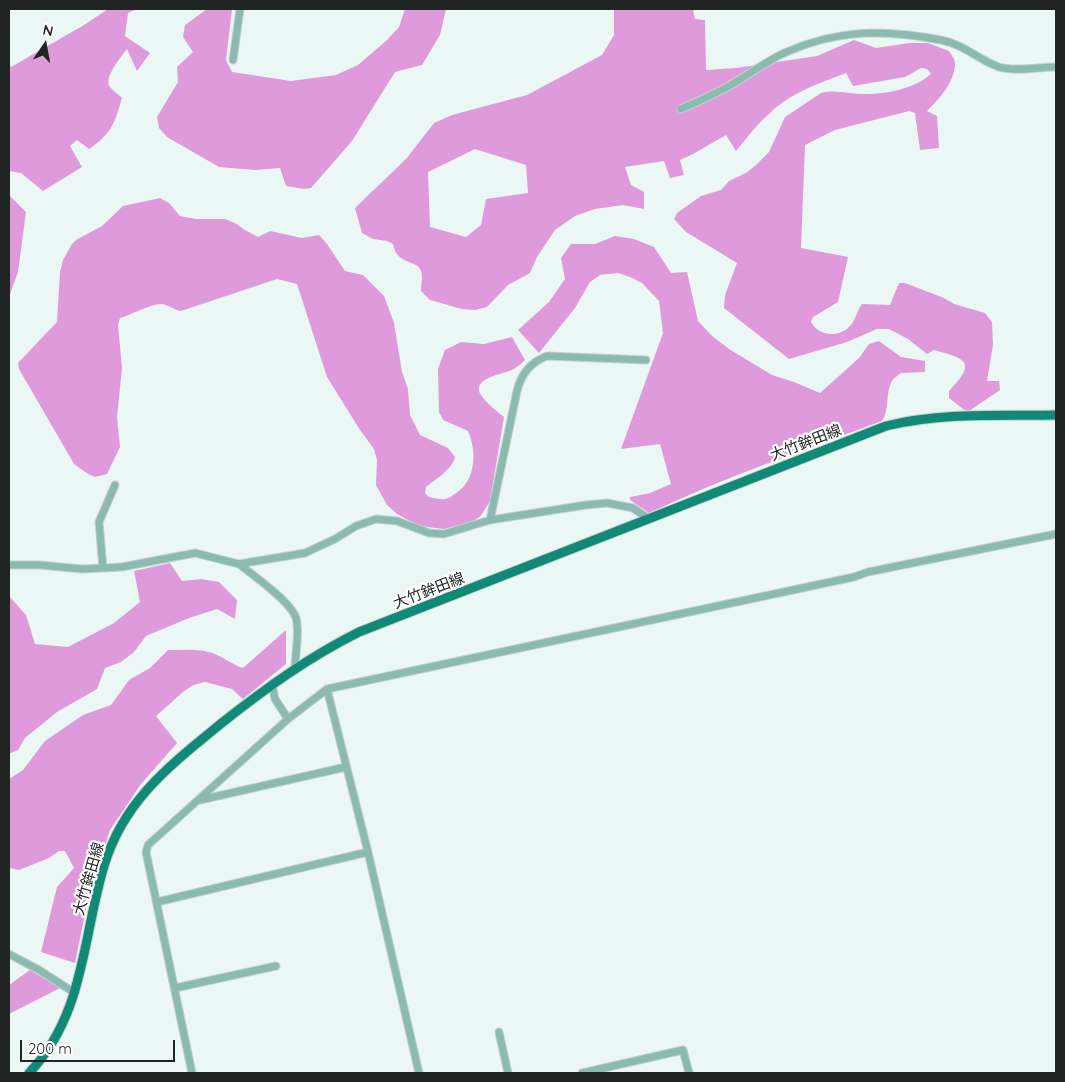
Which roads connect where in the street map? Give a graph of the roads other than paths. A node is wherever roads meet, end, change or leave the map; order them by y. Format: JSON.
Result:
{"nodes":[{"id":1,"x":240,"y":9,"type":"edge"},
{"id":2,"x":233,"y":60,"type":"dead end"},
{"id":3,"x":1056,"y":67,"type":"edge"},
{"id":4,"x":680,"y":109,"type":"dead end"},
{"id":5,"x":646,"y":360,"type":"dead end"},
{"id":6,"x":1056,"y":416,"type":"edge"},
{"id":7,"x":115,"y":485,"type":"dead end"},
{"id":8,"x":649,"y":519,"type":"junction"},
{"id":9,"x":490,"y":520,"type":"junction"},
{"id":10,"x":1056,"y":534,"type":"edge"},
{"id":11,"x":239,"y":564,"type":"junction"},
{"id":12,"x":9,"y":565,"type":"edge"},
{"id":13,"x":103,"y":568,"type":"junction"},
{"id":14,"x":845,"y":574,"type":"dead end"},
{"id":15,"x":854,"y":577,"type":"junction"},
{"id":16,"x":294,"y":669,"type":"junction"},
{"id":17,"x":272,"y":684,"type":"junction"},
{"id":18,"x":327,"y":689,"type":"junction"},
{"id":19,"x":288,"y":719,"type":"junction"},
{"id":20,"x":346,"y":767,"type":"junction"},
{"id":21,"x":200,"y":800,"type":"junction"},
{"id":22,"x":368,"y":852,"type":"junction"},
{"id":23,"x":156,"y":902,"type":"junction"},
{"id":24,"x":9,"y":954,"type":"edge"},
{"id":25,"x":276,"y":966,"type":"dead end"},
{"id":26,"x":175,"y":988,"type":"junction"},
{"id":27,"x":75,"y":993,"type":"junction"},
{"id":28,"x":499,"y":1032,"type":"dead end"},
{"id":29,"x":598,"y":1071,"type":"edge"},
{"id":30,"x":29,"y":1073,"type":"edge"},
{"id":31,"x":192,"y":1073,"type":"edge"},
{"id":32,"x":419,"y":1073,"type":"edge"},
{"id":33,"x":508,"y":1073,"type":"edge"},
{"id":34,"x":582,"y":1073,"type":"edge"},
{"id":35,"x":689,"y":1073,"type":"edge"}],
"edges":[{"from":1,"to":2,"type":"street"},
{"from":3,"to":4,"type":"street"},
{"from":5,"to":9,"type":"street"},
{"from":6,"to":8,"type":"main road","name":"大竹鉾田線"},
{"from":7,"to":13,"type":"street"},
{"from":8,"to":9,"type":"street"},
{"from":8,"to":16,"type":"main road","name":"大竹鉾田線"},
{"from":9,"to":11,"type":"street"},
{"from":10,"to":15,"type":"street"},
{"from":11,"to":13,"type":"street"},
{"from":11,"to":16,"type":"street"},
{"from":12,"to":13,"type":"street"},
{"from":14,"to":15,"type":"street"},
{"from":15,"to":18,"type":"street"},
{"from":16,"to":17,"type":"main road","name":"大竹鉾田線"},
{"from":17,"to":19,"type":"street"},
{"from":17,"to":27,"type":"main road","name":"大竹鉾田線"},
{"from":18,"to":19,"type":"street"},
{"from":18,"to":20,"type":"street"},
{"from":19,"to":21,"type":"street"},
{"from":20,"to":21,"type":"street"},
{"from":20,"to":22,"type":"street"},
{"from":21,"to":23,"type":"street"},
{"from":22,"to":23,"type":"street"},
{"from":22,"to":32,"type":"street"},
{"from":23,"to":26,"type":"street"},
{"from":24,"to":27,"type":"street"},
{"from":25,"to":26,"type":"street"},
{"from":26,"to":31,"type":"street"},
{"from":27,"to":30,"type":"main road","name":"大竹鉾田線"},
{"from":28,"to":33,"type":"street"},
{"from":29,"to":34,"type":"street"},
{"from":29,"to":35,"type":"street"}]}
